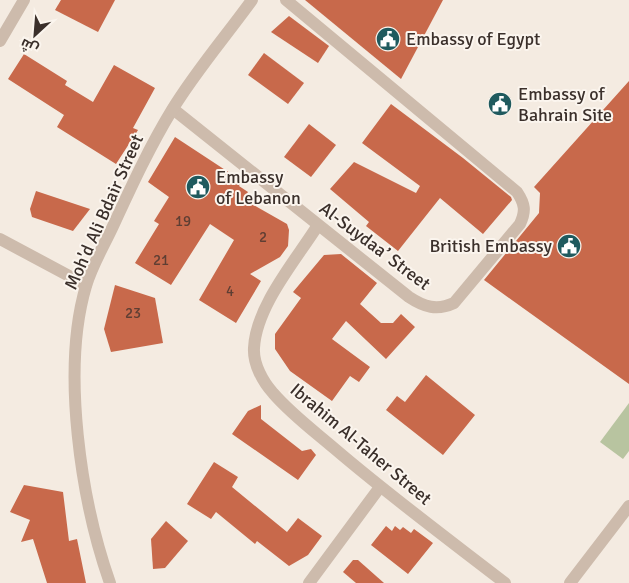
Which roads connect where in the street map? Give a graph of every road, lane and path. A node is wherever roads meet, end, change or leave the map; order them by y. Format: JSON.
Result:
{"nodes":[{"id":1,"x":24,"y":0,"type":"edge"},
{"id":2,"x":252,"y":0,"type":"edge"},
{"id":3,"x":286,"y":0,"type":"edge"},
{"id":4,"x":0,"y":41,"type":"edge"},
{"id":5,"x":173,"y":109,"type":"junction"},
{"id":6,"x":318,"y":225,"type":"junction"},
{"id":7,"x":0,"y":239,"type":"edge"},
{"id":8,"x":86,"y":285,"type":"junction"},
{"id":9,"x":380,"y":487,"type":"junction"},
{"id":10,"x":628,"y":510,"type":"edge"},
{"id":11,"x":110,"y":583,"type":"edge"},
{"id":12,"x":309,"y":583,"type":"edge"},
{"id":13,"x":505,"y":583,"type":"edge"},
{"id":14,"x":570,"y":583,"type":"edge"}],
"edges":[{"from":1,"to":4,"type":"street"},
{"from":2,"to":5,"type":"street","name":"Moh'd Ali Bdair Street"},
{"from":3,"to":6,"type":"street","name":"Al-Suydaa’ Street"},
{"from":5,"to":6,"type":"street","name":"Al-Suydaa’ Street"},
{"from":5,"to":8,"type":"street","name":"Moh'd Ali Bdair Street"},
{"from":6,"to":9,"type":"street","name":"Ibrahim Al-Taher Street"},
{"from":7,"to":8,"type":"street"},
{"from":8,"to":11,"type":"street","name":"Moh'd Ali Bdair Street"},
{"from":9,"to":12,"type":"street"},
{"from":9,"to":13,"type":"street","name":"Ibrahim Al-Taher Street"},
{"from":10,"to":14,"type":"street"}]}
